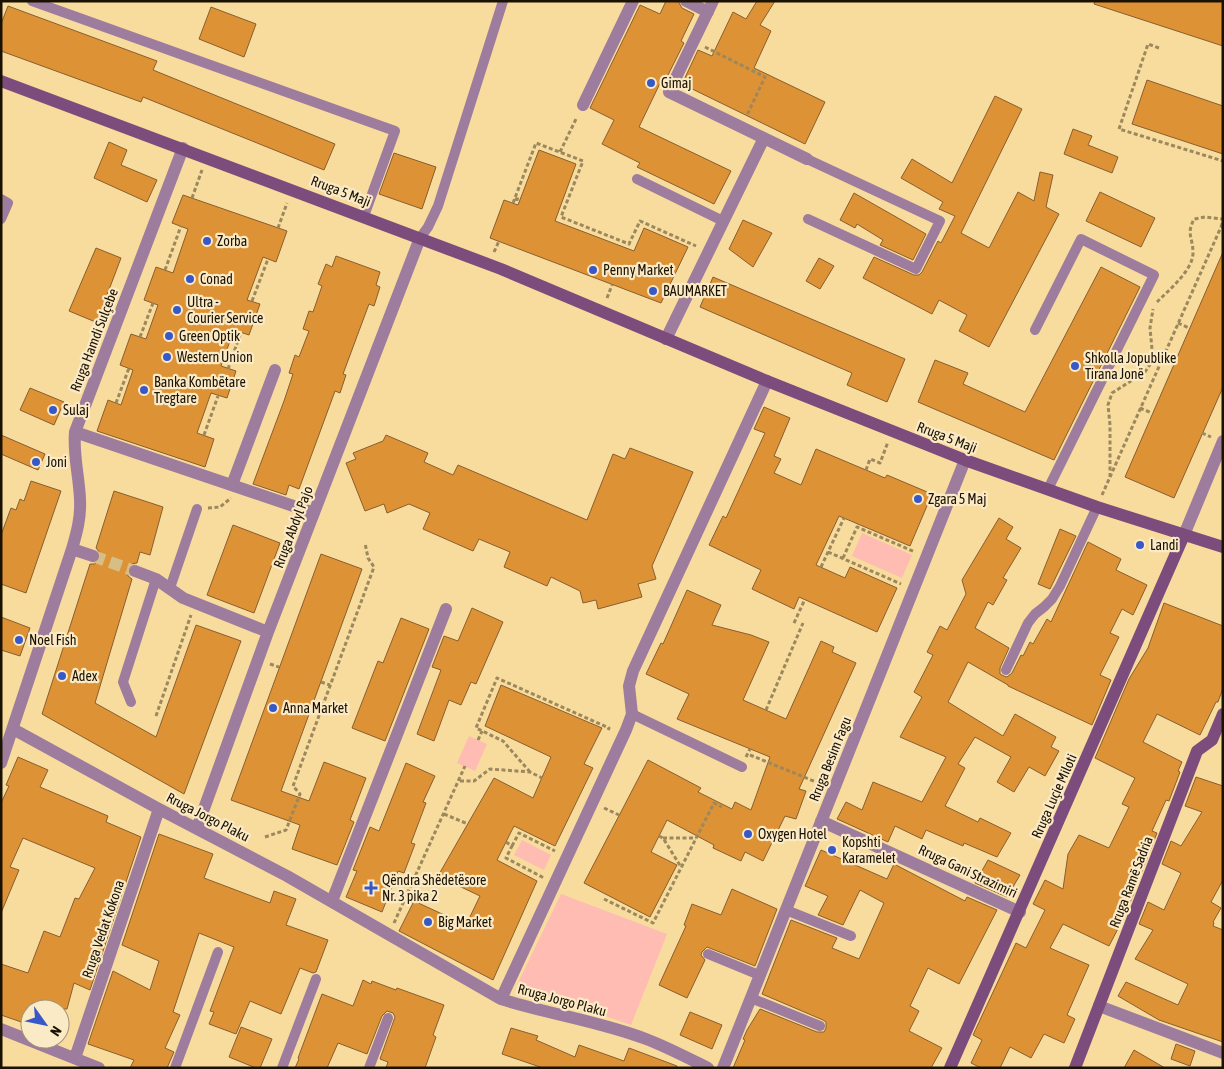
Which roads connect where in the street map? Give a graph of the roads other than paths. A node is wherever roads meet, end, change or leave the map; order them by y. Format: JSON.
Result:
{"nodes":[{"id":1,"x":32,"y":1,"type":"edge"},
{"id":2,"x":503,"y":1,"type":"edge"},
{"id":3,"x":633,"y":1,"type":"edge"},
{"id":4,"x":686,"y":1,"type":"edge"},
{"id":5,"x":711,"y":7,"type":"edge"},
{"id":6,"x":1,"y":81,"type":"edge"},
{"id":7,"x":583,"y":105,"type":"road end"},
{"id":8,"x":764,"y":138,"type":"junction"},
{"id":9,"x":183,"y":148,"type":"junction"},
{"id":10,"x":808,"y":159,"type":"joint"},
{"id":11,"x":637,"y":179,"type":"dead end"},
{"id":12,"x":1,"y":199,"type":"edge"},
{"id":13,"x":364,"y":216,"type":"junction"},
{"id":14,"x":1,"y":219,"type":"edge"},
{"id":15,"x":808,"y":219,"type":"dead end"},
{"id":16,"x":724,"y":221,"type":"junction"},
{"id":17,"x":420,"y":238,"type":"junction"},
{"id":18,"x":1035,"y":330,"type":"dead end"},
{"id":19,"x":666,"y":339,"type":"junction"},
{"id":20,"x":274,"y":370,"type":"dead end"},
{"id":21,"x":767,"y":381,"type":"junction"},
{"id":22,"x":75,"y":432,"type":"junction"},
{"id":23,"x":1223,"y":441,"type":"edge"},
{"id":24,"x":965,"y":460,"type":"junction"},
{"id":25,"x":237,"y":487,"type":"junction"},
{"id":26,"x":1048,"y":489,"type":"junction"},
{"id":27,"x":1097,"y":507,"type":"junction"},
{"id":28,"x":197,"y":509,"type":"road end"},
{"id":29,"x":314,"y":513,"type":"junction"},
{"id":30,"x":1184,"y":535,"type":"junction"},
{"id":31,"x":1223,"y":547,"type":"edge"},
{"id":32,"x":72,"y":549,"type":"junction"},
{"id":33,"x":93,"y":556,"type":"tunnel mouth"},
{"id":34,"x":135,"y":571,"type":"tunnel mouth"},
{"id":35,"x":156,"y":579,"type":"junction"},
{"id":36,"x":170,"y":588,"type":"junction"},
{"id":37,"x":446,"y":609,"type":"dead end"},
{"id":38,"x":268,"y":632,"type":"junction"},
{"id":39,"x":1006,"y":670,"type":"dead end"},
{"id":40,"x":131,"y":702,"type":"dead end"},
{"id":41,"x":632,"y":714,"type":"junction"},
{"id":42,"x":1223,"y":714,"type":"edge"},
{"id":43,"x":13,"y":729,"type":"junction"},
{"id":44,"x":1,"y":763,"type":"edge"},
{"id":45,"x":742,"y":767,"type":"dead end"},
{"id":46,"x":159,"y":809,"type":"junction"},
{"id":47,"x":821,"y":821,"type":"junction"},
{"id":48,"x":196,"y":828,"type":"junction"},
{"id":49,"x":332,"y":901,"type":"junction"},
{"id":50,"x":786,"y":910,"type":"junction"},
{"id":51,"x":1020,"y":912,"type":"junction"},
{"id":52,"x":851,"y":936,"type":"dead end"},
{"id":53,"x":218,"y":952,"type":"dead end"},
{"id":54,"x":708,"y":954,"type":"dead end"},
{"id":55,"x":760,"y":975,"type":"junction"},
{"id":56,"x":316,"y":979,"type":"dead end"},
{"id":57,"x":751,"y":998,"type":"junction"},
{"id":58,"x":501,"y":999,"type":"junction"},
{"id":59,"x":1099,"y":1006,"type":"junction"},
{"id":60,"x":388,"y":1018,"type":"dead end"},
{"id":61,"x":820,"y":1026,"type":"dead end"},
{"id":62,"x":1,"y":1029,"type":"edge"},
{"id":63,"x":1223,"y":1053,"type":"edge"},
{"id":64,"x":75,"y":1058,"type":"junction"},
{"id":65,"x":99,"y":1068,"type":"edge"},
{"id":66,"x":175,"y":1068,"type":"edge"},
{"id":67,"x":282,"y":1068,"type":"edge"},
{"id":68,"x":369,"y":1068,"type":"edge"},
{"id":69,"x":708,"y":1068,"type":"edge"},
{"id":70,"x":722,"y":1068,"type":"edge"},
{"id":71,"x":950,"y":1068,"type":"edge"},
{"id":72,"x":1075,"y":1068,"type":"edge"}],
"edges":[{"from":1,"to":13,"type":"lane"},
{"from":2,"to":17,"type":"lane"},
{"from":3,"to":7,"type":"street"},
{"from":4,"to":5,"type":"street"},
{"from":5,"to":8,"type":"street"},
{"from":6,"to":9,"type":"main road","name":"Rruga 5 Maji"},
{"from":8,"to":10,"type":"street"},
{"from":8,"to":16,"type":"street"},
{"from":9,"to":13,"type":"main road","name":"Rruga 5 Maji"},
{"from":9,"to":22,"type":"street","name":"Rruga Hamdi Sulçebe"},
{"from":10,"to":15,"type":"lane"},
{"from":11,"to":16,"type":"lane"},
{"from":12,"to":14,"type":"lane"},
{"from":13,"to":17,"type":"main road","name":"Rruga 5 Maji"},
{"from":16,"to":19,"type":"street"},
{"from":17,"to":19,"type":"main road","name":"Rruga 5 Maji"},
{"from":17,"to":29,"type":"street","name":"Rruga Abdyl Pajo"},
{"from":18,"to":26,"type":"lane"},
{"from":19,"to":21,"type":"main road","name":"Rruga 5 Maji"},
{"from":20,"to":25,"type":"street"},
{"from":21,"to":24,"type":"main road","name":"Rruga 5 Maji"},
{"from":21,"to":41,"type":"street"},
{"from":22,"to":25,"type":"street"},
{"from":22,"to":32,"type":"street","name":"Rruga Hamdi Sulçebe"},
{"from":23,"to":30,"type":"street"},
{"from":24,"to":26,"type":"main road","name":"Rruga 5 Maji"},
{"from":24,"to":47,"type":"street","name":"Rruga Besim Fagu"},
{"from":25,"to":29,"type":"street"},
{"from":26,"to":27,"type":"main road","name":"Rruga 5 Maji"},
{"from":27,"to":30,"type":"main road","name":"Rruga 5 Maji"},
{"from":27,"to":39,"type":"lane"},
{"from":28,"to":36,"type":"lane"},
{"from":29,"to":38,"type":"street","name":"Rruga Abdyl Pajo"},
{"from":30,"to":31,"type":"main road","name":"Rruga 5 Maji"},
{"from":30,"to":51,"type":"main road","name":"Rruga Luçie Miloti"},
{"from":32,"to":33,"type":"street"},
{"from":32,"to":43,"type":"street","name":"Rruga Hamdi Sulçebe"},
{"from":34,"to":35,"type":"street"},
{"from":35,"to":36,"type":"street"},
{"from":35,"to":40,"type":"lane"},
{"from":36,"to":38,"type":"street"},
{"from":37,"to":49,"type":"street"},
{"from":38,"to":48,"type":"street","name":"Rruga Abdyl Pajo"},
{"from":41,"to":45,"type":"lane"},
{"from":41,"to":58,"type":"street"},
{"from":42,"to":59,"type":"main road","name":"Rruga Ramë Sadria"},
{"from":43,"to":44,"type":"street","name":"Rruga Hamdi Sulçebe"},
{"from":43,"to":46,"type":"street","name":"Rruga Jorgo Plaku"},
{"from":46,"to":48,"type":"street","name":"Rruga Jorgo Plaku"},
{"from":46,"to":64,"type":"street","name":"Rruga Vedat Kokona"},
{"from":47,"to":50,"type":"street","name":"Rruga Besim Fagu"},
{"from":47,"to":51,"type":"street","name":"Rruga Gani Strazimiri"},
{"from":48,"to":49,"type":"street","name":"Rruga Jorgo Plaku"},
{"from":49,"to":58,"type":"street","name":"Rruga Jorgo Plaku"},
{"from":50,"to":52,"type":"lane"},
{"from":50,"to":55,"type":"street","name":"Rruga Besim Fagu"},
{"from":51,"to":71,"type":"main road","name":"Rruga Luçie Miloti"},
{"from":53,"to":66,"type":"lane"},
{"from":54,"to":55,"type":"lane"},
{"from":55,"to":57,"type":"street","name":"Rruga Besim Fagu"},
{"from":56,"to":67,"type":"lane"},
{"from":57,"to":61,"type":"lane"},
{"from":57,"to":70,"type":"street","name":"Rruga Besim Fagu"},
{"from":58,"to":69,"type":"street","name":"Rruga Jorgo Plaku"},
{"from":59,"to":63,"type":"street"},
{"from":59,"to":72,"type":"main road","name":"Rruga Ramë Sadria"},
{"from":60,"to":68,"type":"lane"},
{"from":62,"to":64,"type":"street"},
{"from":64,"to":65,"type":"street"}]}
